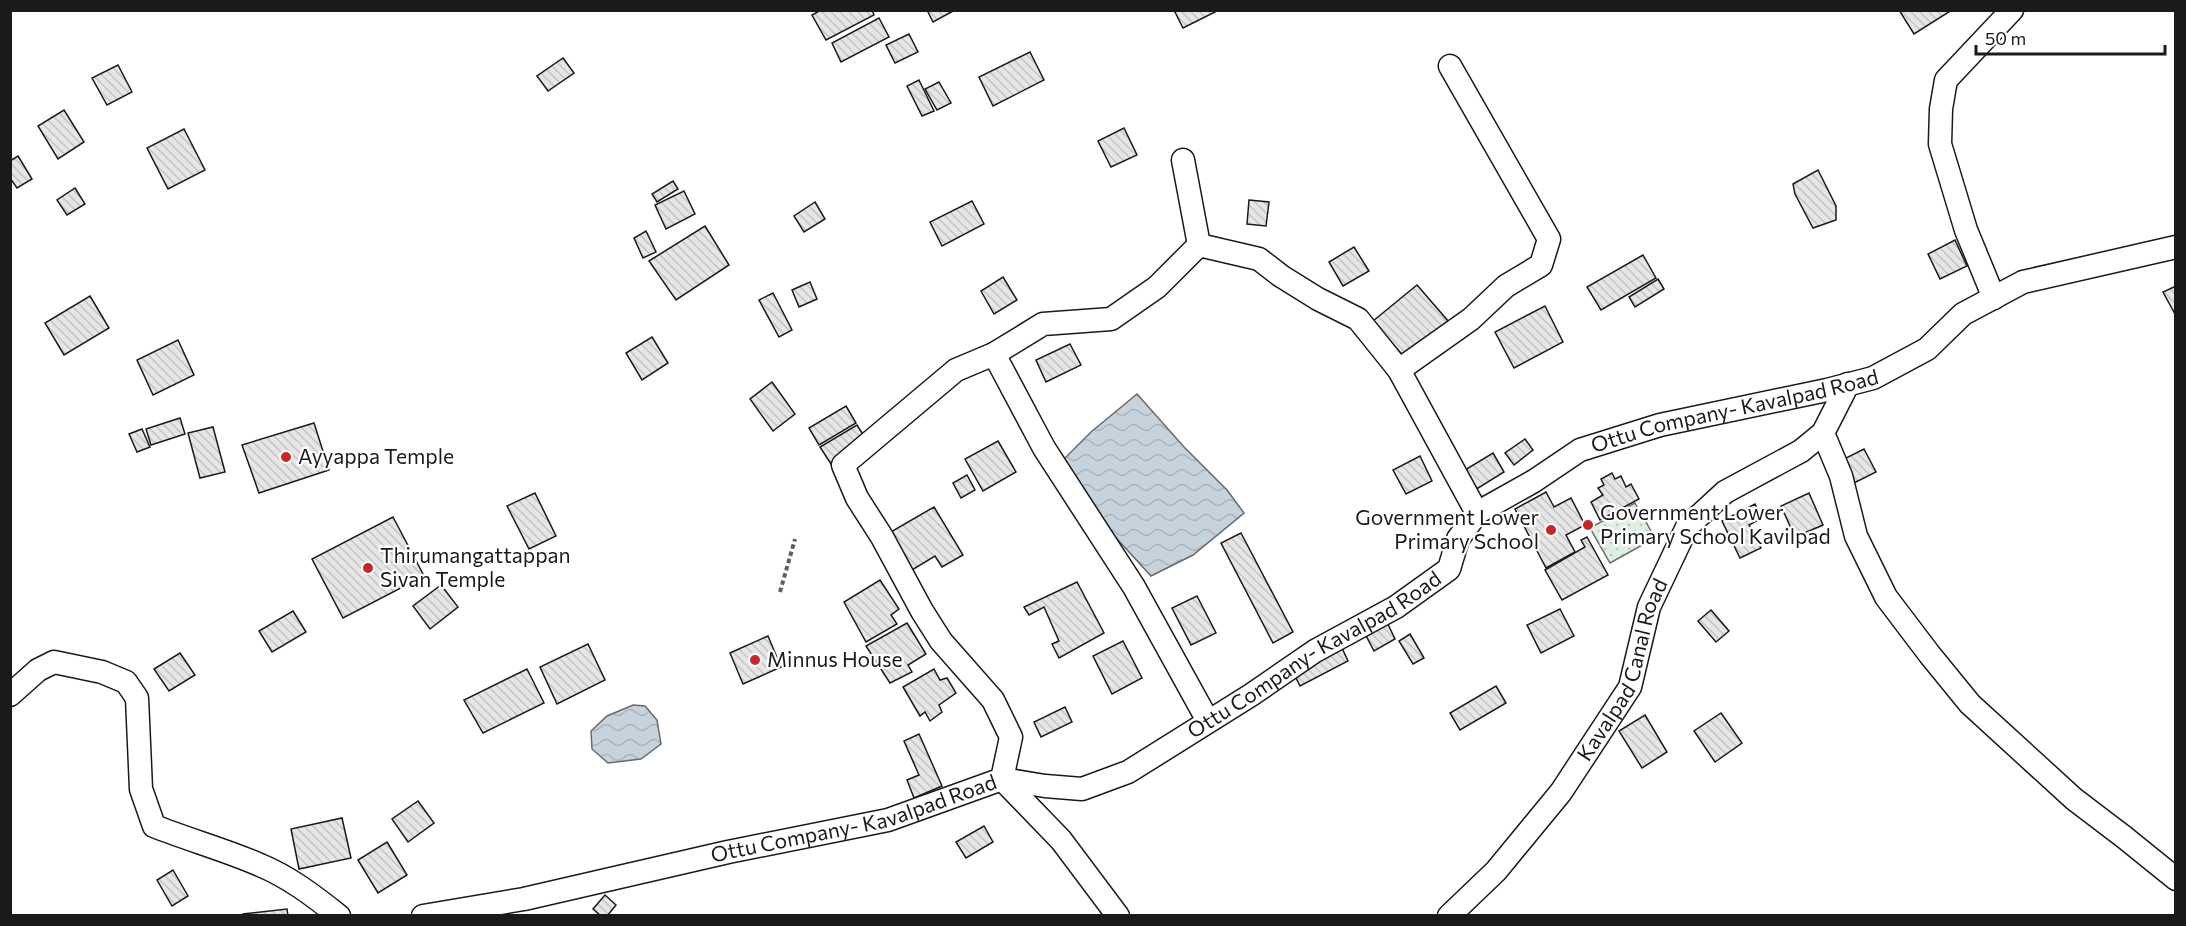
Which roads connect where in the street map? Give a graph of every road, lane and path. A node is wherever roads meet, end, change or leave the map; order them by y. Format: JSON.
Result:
{"nodes":[{"id":1,"x":2012,"y":10,"type":"edge"},
{"id":2,"x":1450,"y":66,"type":"dead end"},
{"id":3,"x":1183,"y":160,"type":"dead end"},
{"id":4,"x":1199,"y":245,"type":"junction"},
{"id":5,"x":2175,"y":248,"type":"edge"},
{"id":6,"x":1994,"y":298,"type":"junction"},
{"id":7,"x":994,"y":354,"type":"junction"},
{"id":8,"x":1399,"y":370,"type":"junction"},
{"id":9,"x":1848,"y":384,"type":"junction"},
{"id":10,"x":1823,"y":433,"type":"junction"},
{"id":11,"x":1477,"y":513,"type":"junction"},
{"id":12,"x":795,"y":539,"type":"dead end"},
{"id":13,"x":780,"y":592,"type":"dead end"},
{"id":14,"x":10,"y":694,"type":"edge"},
{"id":15,"x":1208,"y":721,"type":"junction"},
{"id":16,"x":1002,"y":779,"type":"junction"},
{"id":17,"x":2175,"y":879,"type":"edge"},
{"id":18,"x":339,"y":915,"type":"edge"},
{"id":19,"x":423,"y":915,"type":"edge"},
{"id":20,"x":1118,"y":915,"type":"edge"},
{"id":21,"x":1449,"y":915,"type":"edge"}],
"edges":[{"from":1,"to":6,"type":"street"},
{"from":2,"to":8,"type":"street"},
{"from":3,"to":4,"type":"street"},
{"from":4,"to":7,"type":"street"},
{"from":4,"to":8,"type":"street"},
{"from":5,"to":6,"type":"street","name":"Ottu Company- Kavalpad Road"},
{"from":6,"to":9,"type":"street","name":"Ottu Company- Kavalpad Road"},
{"from":7,"to":15,"type":"street"},
{"from":7,"to":16,"type":"street"},
{"from":8,"to":11,"type":"street"},
{"from":9,"to":10,"type":"street","name":"Kavalpad Canal Road"},
{"from":9,"to":11,"type":"street","name":"Ottu Company- Kavalpad Road"},
{"from":10,"to":17,"type":"street"},
{"from":10,"to":21,"type":"street","name":"Kavalpad Canal Road"},
{"from":11,"to":15,"type":"street","name":"Ottu Company- Kavalpad Road"},
{"from":12,"to":13,"type":"path"},
{"from":14,"to":18,"type":"street"},
{"from":15,"to":16,"type":"street","name":"Ottu Company- Kavalpad Road"},
{"from":16,"to":19,"type":"street","name":"Ottu Company- Kavalpad Road"},
{"from":16,"to":20,"type":"street"}]}
